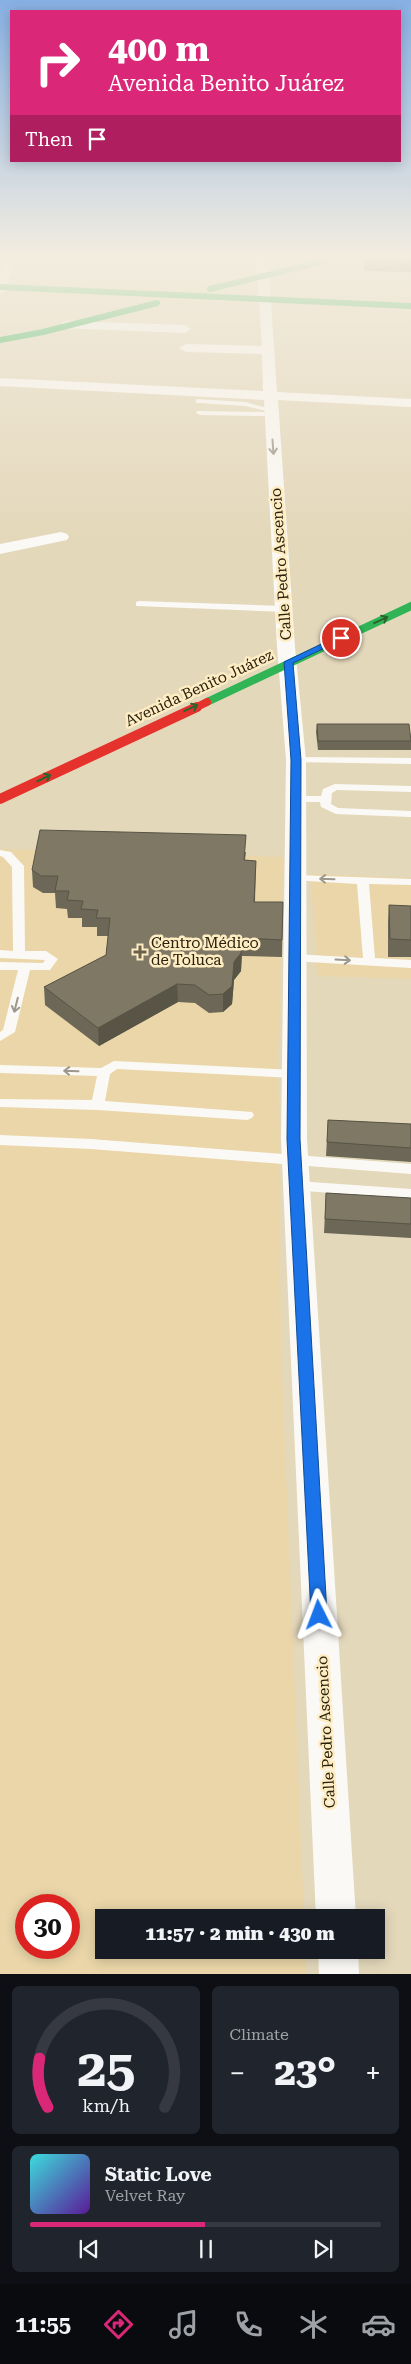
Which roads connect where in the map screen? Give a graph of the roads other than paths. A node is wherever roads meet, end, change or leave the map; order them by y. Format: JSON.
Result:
{"nodes":[{"id":1,"x":269,"y":351,"type":"edge"},
{"id":2,"x":0,"y":382,"type":"edge"},
{"id":3,"x":199,"y":401,"type":"dead end"},
{"id":4,"x":411,"y":403,"type":"edge"},
{"id":5,"x":271,"y":407,"type":"junction"},
{"id":6,"x":200,"y":413,"type":"dead end"},
{"id":7,"x":61,"y":537,"type":"dead end"},
{"id":8,"x":0,"y":549,"type":"edge"},
{"id":9,"x":139,"y":604,"type":"dead end"},
{"id":10,"x":411,"y":606,"type":"edge"},
{"id":11,"x":284,"y":609,"type":"junction"},
{"id":12,"x":287,"y":651,"type":"junction"},
{"id":13,"x":296,"y":760,"type":"junction"},
{"id":14,"x":411,"y":761,"type":"edge"},
{"id":15,"x":411,"y":789,"type":"edge"},
{"id":16,"x":0,"y":799,"type":"edge"},
{"id":17,"x":296,"y":799,"type":"junction"},
{"id":18,"x":326,"y":799,"type":"junction"},
{"id":19,"x":411,"y":814,"type":"edge"},
{"id":20,"x":0,"y":853,"type":"edge"},
{"id":21,"x":295,"y":878,"type":"junction"},
{"id":22,"x":363,"y":881,"type":"junction"},
{"id":23,"x":411,"y":882,"type":"edge"},
{"id":24,"x":0,"y":954,"type":"edge"},
{"id":25,"x":19,"y":954,"type":"junction"},
{"id":26,"x":294,"y":958,"type":"junction"},
{"id":27,"x":369,"y":962,"type":"junction"},
{"id":28,"x":411,"y":964,"type":"edge"},
{"id":29,"x":0,"y":966,"type":"edge"},
{"id":30,"x":25,"y":967,"type":"junction"},
{"id":31,"x":0,"y":1037,"type":"edge"},
{"id":32,"x":0,"y":1069,"type":"edge"},
{"id":33,"x":104,"y":1072,"type":"junction"},
{"id":34,"x":294,"y":1074,"type":"junction"},
{"id":35,"x":0,"y":1103,"type":"edge"},
{"id":36,"x":98,"y":1105,"type":"junction"},
{"id":37,"x":247,"y":1115,"type":"dead end"},
{"id":38,"x":0,"y":1140,"type":"edge"},
{"id":39,"x":411,"y":1168,"type":"edge"},
{"id":40,"x":296,"y":1174,"type":"junction"},
{"id":41,"x":411,"y":1194,"type":"edge"},
{"id":42,"x":336,"y":1909,"type":"edge"},
{"id":43,"x":338,"y":1959,"type":"edge"},
{"id":44,"x":339,"y":1974,"type":"edge"}],
"edges":[{"from":1,"to":5,"type":"street","name":"Calle Pedro Ascencio"},
{"from":2,"to":5,"type":"street"},
{"from":3,"to":5,"type":"lane"},
{"from":4,"to":5,"type":"street"},
{"from":5,"to":6,"type":"lane"},
{"from":5,"to":11,"type":"street","name":"Calle Pedro Ascencio","one_way":true},
{"from":7,"to":8,"type":"street"},
{"from":9,"to":11,"type":"lane"},
{"from":12,"to":10,"type":"main road","name":"Avenida Benito Juárez","one_way":true},
{"from":11,"to":12,"type":"street","name":"Calle Pedro Ascencio"},
{"from":12,"to":13,"type":"street","name":"Calle Pedro Ascencio"},
{"from":16,"to":12,"type":"main road","name":"Avenida Benito Juárez","one_way":true},
{"from":13,"to":14,"type":"lane"},
{"from":13,"to":17,"type":"street","name":"Calle Pedro Ascencio"},
{"from":15,"to":18,"type":"lane"},
{"from":17,"to":18,"type":"lane"},
{"from":17,"to":21,"type":"street","name":"Calle Pedro Ascencio"},
{"from":18,"to":19,"type":"lane"},
{"from":20,"to":25,"type":"lane"},
{"from":22,"to":21,"type":"lane","one_way":true},
{"from":21,"to":26,"type":"street","name":"Calle Pedro Ascencio"},
{"from":22,"to":23,"type":"lane"},
{"from":22,"to":27,"type":"lane"},
{"from":24,"to":25,"type":"lane"},
{"from":25,"to":30,"type":"lane"},
{"from":26,"to":27,"type":"lane","one_way":true},
{"from":26,"to":34,"type":"street","name":"Calle Pedro Ascencio"},
{"from":27,"to":28,"type":"lane"},
{"from":29,"to":30,"type":"lane"},
{"from":30,"to":31,"type":"lane","one_way":true},
{"from":33,"to":32,"type":"lane","one_way":true},
{"from":33,"to":34,"type":"lane"},
{"from":33,"to":36,"type":"lane"},
{"from":34,"to":40,"type":"street","name":"Calle Pedro Ascencio"},
{"from":35,"to":36,"type":"lane"},
{"from":36,"to":37,"type":"lane"},
{"from":38,"to":40,"type":"lane"},
{"from":39,"to":40,"type":"lane"},
{"from":40,"to":41,"type":"lane"},
{"from":40,"to":42,"type":"street","name":"Calle Pedro Ascencio"},
{"from":43,"to":44,"type":"street"}]}
